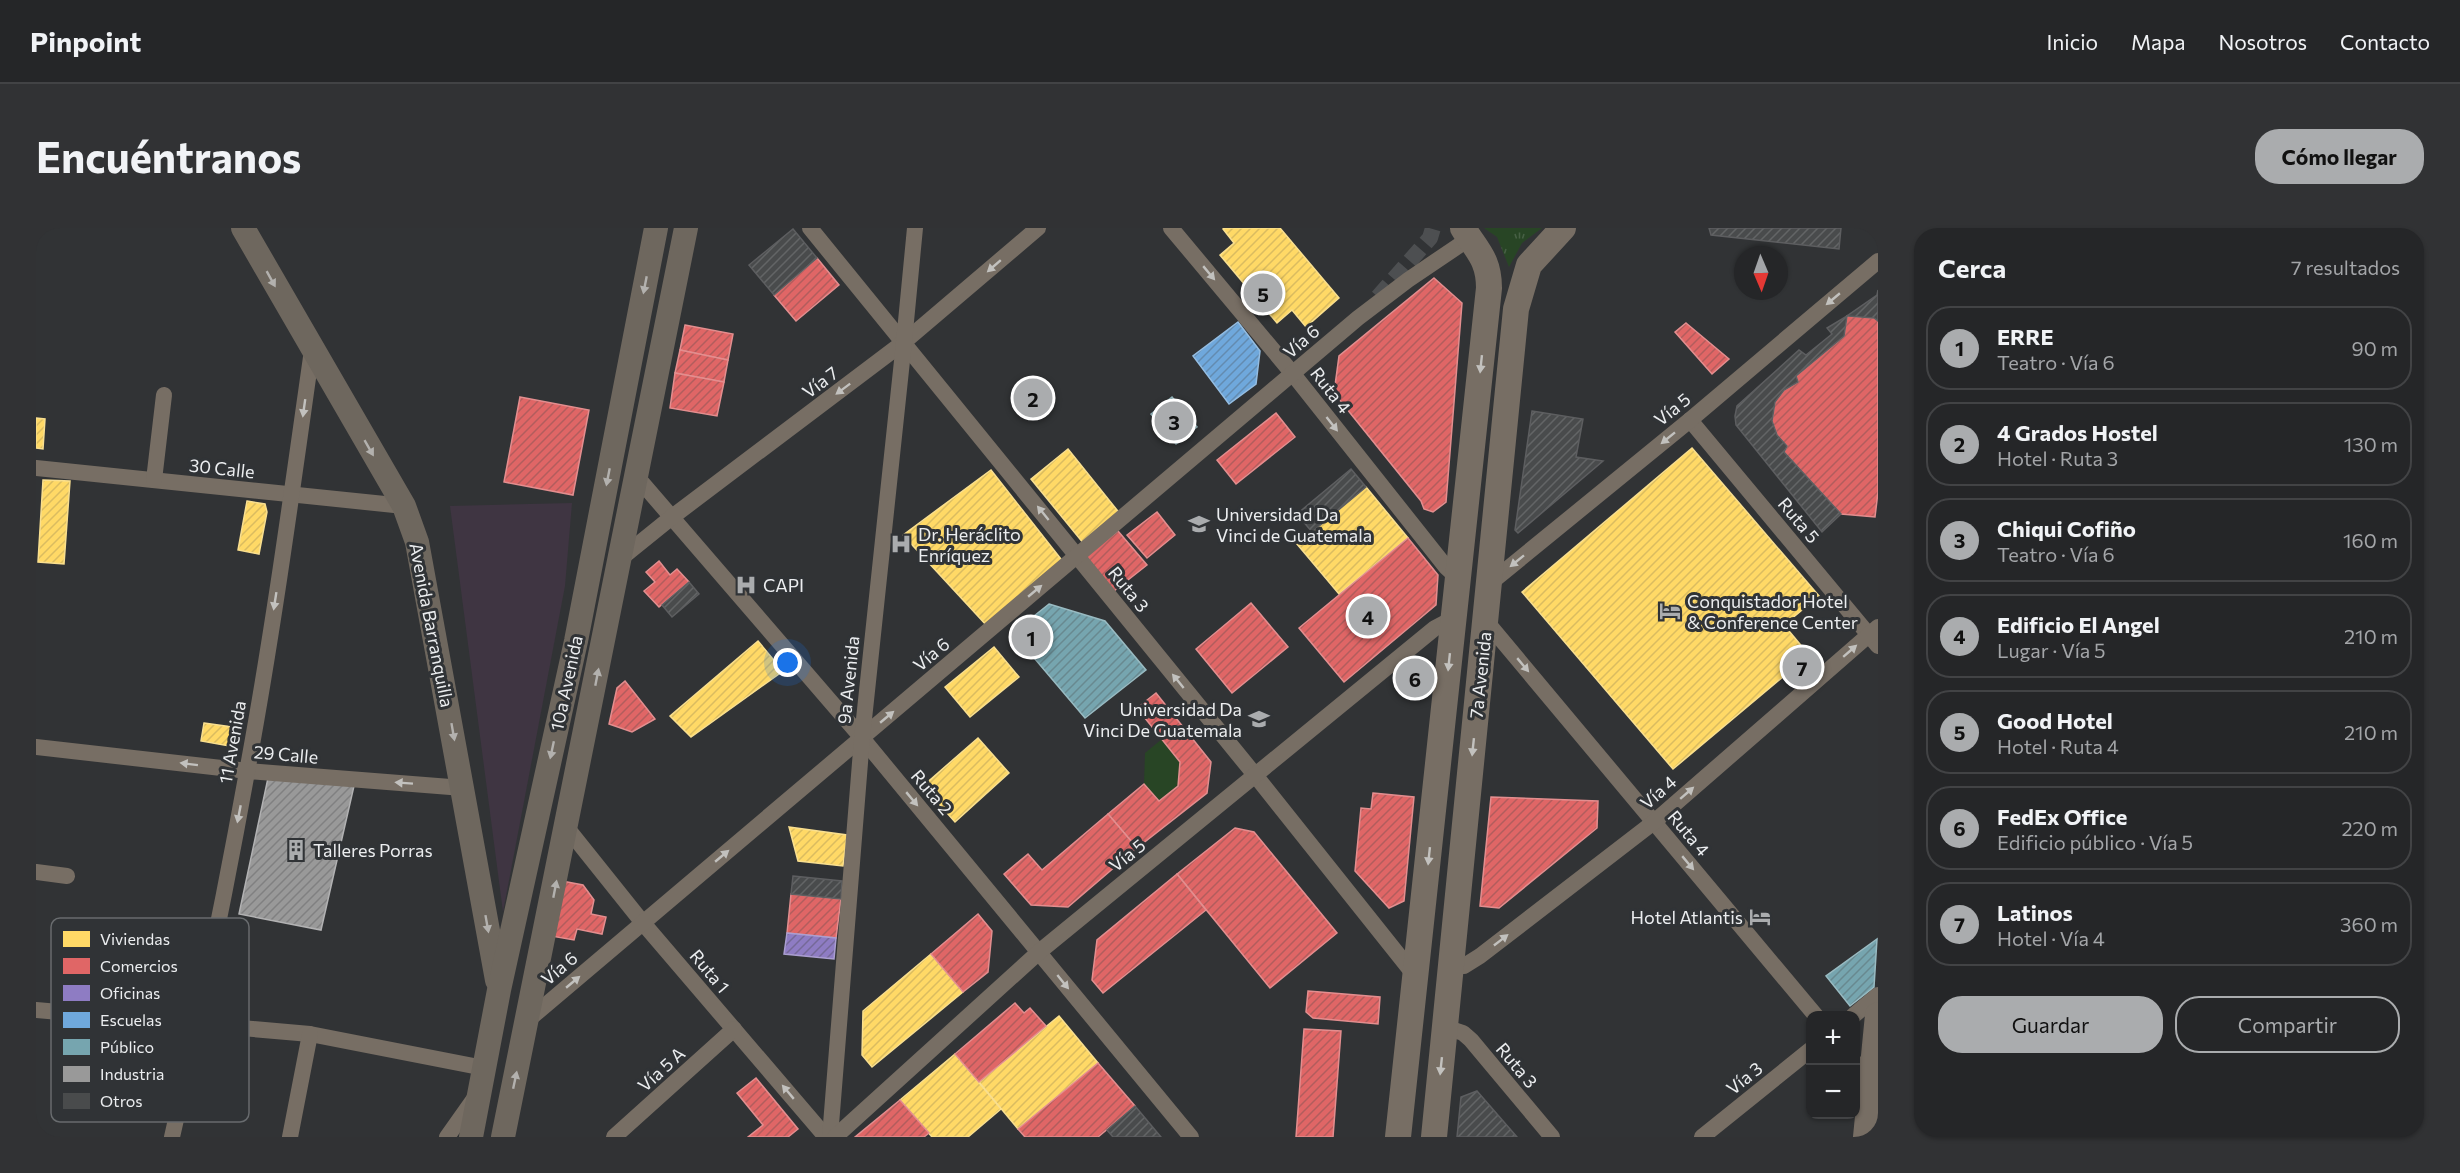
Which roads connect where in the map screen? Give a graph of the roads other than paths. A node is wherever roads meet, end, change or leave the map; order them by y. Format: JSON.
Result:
{"nodes":[{"id":1,"x":243,"y":228,"type":"edge"},
{"id":2,"x":656,"y":228,"type":"edge"},
{"id":3,"x":686,"y":228,"type":"edge"},
{"id":4,"x":810,"y":228,"type":"edge"},
{"id":5,"x":915,"y":228,"type":"edge"},
{"id":6,"x":1038,"y":228,"type":"edge"},
{"id":7,"x":1171,"y":228,"type":"edge"},
{"id":8,"x":1563,"y":228,"type":"edge"},
{"id":9,"x":1467,"y":233,"type":"edge"},
{"id":10,"x":1878,"y":261,"type":"edge"},
{"id":11,"x":1371,"y":305,"type":"tunnel mouth"},
{"id":12,"x":1358,"y":318,"type":"junction"},
{"id":13,"x":904,"y":342,"type":"junction"},
{"id":14,"x":312,"y":350,"type":"junction"},
{"id":15,"x":1293,"y":374,"type":"junction"},
{"id":16,"x":164,"y":395,"type":"dead end"},
{"id":17,"x":1690,"y":420,"type":"junction"},
{"id":18,"x":36,"y":468,"type":"edge"},
{"id":19,"x":637,"y":477,"type":"junction"},
{"id":20,"x":154,"y":480,"type":"junction"},
{"id":21,"x":292,"y":495,"type":"junction"},
{"id":22,"x":404,"y":506,"type":"junction"},
{"id":23,"x":672,"y":517,"type":"junction"},
{"id":24,"x":1077,"y":556,"type":"junction"},
{"id":25,"x":620,"y":559,"type":"junction"},
{"id":26,"x":589,"y":573,"type":"junction"},
{"id":27,"x":1458,"y":578,"type":"junction"},
{"id":28,"x":1488,"y":584,"type":"junction"},
{"id":29,"x":615,"y":585,"type":"junction"},
{"id":30,"x":1454,"y":618,"type":"junction"},
{"id":31,"x":1485,"y":620,"type":"junction"},
{"id":32,"x":1875,"y":636,"type":"edge"},
{"id":33,"x":862,"y":738,"type":"junction"},
{"id":34,"x":36,"y":747,"type":"edge"},
{"id":35,"x":248,"y":771,"type":"junction"},
{"id":36,"x":1255,"y":775,"type":"junction"},
{"id":37,"x":463,"y":788,"type":"junction"},
{"id":38,"x":1654,"y":822,"type":"junction"},
{"id":39,"x":567,"y":828,"type":"junction"},
{"id":40,"x":36,"y":872,"type":"edge"},
{"id":41,"x":67,"y":876,"type":"dead end"},
{"id":42,"x":219,"y":918,"type":"edge"},
{"id":43,"x":643,"y":923,"type":"junction"},
{"id":44,"x":1039,"y":952,"type":"junction"},
{"id":45,"x":1451,"y":964,"type":"junction"},
{"id":46,"x":1416,"y":977,"type":"junction"},
{"id":47,"x":499,"y":990,"type":"junction"},
{"id":48,"x":1878,"y":995,"type":"edge"},
{"id":49,"x":36,"y":1010,"type":"edge"},
{"id":50,"x":51,"y":1011,"type":"edge"},
{"id":51,"x":1812,"y":1011,"type":"edge"},
{"id":52,"x":1859,"y":1011,"type":"edge"},
{"id":53,"x":1878,"y":1015,"type":"edge"},
{"id":54,"x":528,"y":1020,"type":"junction"},
{"id":55,"x":1445,"y":1027,"type":"junction"},
{"id":56,"x":249,"y":1029,"type":"edge"},
{"id":57,"x":734,"y":1029,"type":"junction"},
{"id":58,"x":310,"y":1034,"type":"junction"},
{"id":59,"x":1806,"y":1053,"type":"edge"},
{"id":60,"x":1857,"y":1065,"type":"edge"},
{"id":61,"x":484,"y":1068,"type":"junction"},
{"id":62,"x":1872,"y":1083,"type":"junction"},
{"id":63,"x":479,"y":1093,"type":"junction"},
{"id":64,"x":175,"y":1122,"type":"edge"},
{"id":65,"x":172,"y":1137,"type":"edge"},
{"id":66,"x":290,"y":1137,"type":"edge"},
{"id":67,"x":447,"y":1137,"type":"edge"},
{"id":68,"x":471,"y":1137,"type":"edge"},
{"id":69,"x":503,"y":1137,"type":"edge"},
{"id":70,"x":614,"y":1137,"type":"edge"},
{"id":71,"x":826,"y":1137,"type":"edge"},
{"id":72,"x":830,"y":1137,"type":"edge"},
{"id":73,"x":835,"y":1137,"type":"edge"},
{"id":74,"x":1191,"y":1137,"type":"edge"},
{"id":75,"x":1398,"y":1137,"type":"edge"},
{"id":76,"x":1434,"y":1137,"type":"edge"},
{"id":77,"x":1552,"y":1137,"type":"edge"},
{"id":78,"x":1702,"y":1137,"type":"edge"},
{"id":79,"x":1866,"y":1137,"type":"edge"}],
"edges":[{"from":1,"to":14,"type":"main road","name":"Avenida Barranquilla","one_way":true},
{"from":2,"to":26,"type":"main road","name":"10a Avenida","one_way":true},
{"from":3,"to":19,"type":"main road","name":"10a Avenida"},
{"from":4,"to":13,"type":"street","name":"Ruta 3"},
{"from":5,"to":13,"type":"street","name":"9a Avenida"},
{"from":6,"to":13,"type":"street","name":"Vía 7","one_way":true},
{"from":7,"to":15,"type":"street","name":"Ruta 4","one_way":true},
{"from":8,"to":28,"type":"main road","name":"7a Avenida"},
{"from":9,"to":12,"type":"street","name":"Vía 6"},
{"from":9,"to":27,"type":"main road","name":"7a Avenida","one_way":true},
{"from":10,"to":17,"type":"street","name":"Vía 5","one_way":true},
{"from":11,"to":12,"type":"street","name":"Vía 6"},
{"from":12,"to":15,"type":"street","name":"Vía 6"},
{"from":13,"to":23,"type":"street","name":"Vía 7","one_way":true},
{"from":24,"to":13,"type":"street","name":"Ruta 3","one_way":true},
{"from":13,"to":33,"type":"street","name":"9a Avenida"},
{"from":14,"to":21,"type":"street","name":"11 Avenida","one_way":true},
{"from":14,"to":22,"type":"main road","name":"Avenida Barranquilla","one_way":true},
{"from":15,"to":24,"type":"street","name":"Vía 6"},
{"from":15,"to":27,"type":"street","name":"Ruta 4","one_way":true},
{"from":16,"to":20,"type":"street"},
{"from":17,"to":28,"type":"street","name":"Vía 5","one_way":true},
{"from":17,"to":32,"type":"street","name":"Ruta 5"},
{"from":18,"to":20,"type":"street","name":"30 Calle"},
{"from":19,"to":23,"type":"street","name":"Ruta 2"},
{"from":19,"to":25,"type":"main road","name":"10a Avenida"},
{"from":20,"to":21,"type":"street","name":"30 Calle"},
{"from":21,"to":22,"type":"street","name":"30 Calle"},
{"from":21,"to":35,"type":"street","name":"11 Avenida","one_way":true},
{"from":22,"to":37,"type":"main road","name":"Avenida Barranquilla","one_way":true},
{"from":23,"to":25,"type":"street","name":"Vía 7"},
{"from":23,"to":33,"type":"street","name":"Ruta 2"},
{"from":33,"to":24,"type":"street","name":"Vía 6","one_way":true},
{"from":36,"to":24,"type":"street","name":"Ruta 3","one_way":true},
{"from":25,"to":29,"type":"main road","name":"10a Avenida"},
{"from":26,"to":29,"type":"main road"},
{"from":26,"to":47,"type":"main road","name":"10a Avenida","one_way":true},
{"from":27,"to":30,"type":"main road","name":"7a Avenida"},
{"from":28,"to":31,"type":"main road","name":"7a Avenida"},
{"from":39,"to":29,"type":"main road","name":"10a Avenida","one_way":true},
{"from":30,"to":36,"type":"street","name":"Vía 5"},
{"from":30,"to":46,"type":"main road","name":"7a Avenida","one_way":true},
{"from":31,"to":38,"type":"street","name":"Ruta 4","one_way":true},
{"from":31,"to":45,"type":"main road","name":"7a Avenida","one_way":true},
{"from":38,"to":32,"type":"street","name":"Vía 4","one_way":true},
{"from":43,"to":33,"type":"street","name":"Vía 6","one_way":true},
{"from":33,"to":44,"type":"street","name":"Ruta 2","one_way":true},
{"from":33,"to":72,"type":"street","name":"9a Avenida"},
{"from":35,"to":34,"type":"street","name":"29 Calle","one_way":true},
{"from":37,"to":35,"type":"street","name":"29 Calle","one_way":true},
{"from":35,"to":42,"type":"street","name":"11 Avenida","one_way":true},
{"from":36,"to":44,"type":"street","name":"Vía 5"},
{"from":36,"to":46,"type":"street","name":"Ruta 3"},
{"from":37,"to":47,"type":"main road","name":"Avenida Barranquilla","one_way":true},
{"from":45,"to":38,"type":"street","name":"Vía 4","one_way":true},
{"from":38,"to":51,"type":"street","name":"Ruta 4","one_way":true},
{"from":39,"to":43,"type":"street","name":"Ruta 1"},
{"from":54,"to":39,"type":"main road","name":"10a Avenida","one_way":true},
{"from":40,"to":41,"type":"street"},
{"from":54,"to":43,"type":"street","name":"Vía 6","one_way":true},
{"from":43,"to":57,"type":"street","name":"Ruta 1"},
{"from":44,"to":73,"type":"street","name":"Vía 5"},
{"from":44,"to":74,"type":"street","name":"Ruta 2","one_way":true},
{"from":45,"to":55,"type":"main road","name":"7a Avenida"},
{"from":46,"to":75,"type":"main road","name":"7a Avenida"},
{"from":47,"to":61,"type":"main road","name":"10a Avenida"},
{"from":48,"to":52,"type":"street"},
{"from":49,"to":50,"type":"street"},
{"from":53,"to":62,"type":"main road"},
{"from":69,"to":54,"type":"main road","name":"10a Avenida","one_way":true},
{"from":55,"to":76,"type":"main road","name":"7a Avenida","one_way":true},
{"from":55,"to":77,"type":"street","name":"Ruta 3"},
{"from":56,"to":58,"type":"street"},
{"from":57,"to":70,"type":"street","name":"Vía 5 A"},
{"from":71,"to":57,"type":"street","name":"Ruta 1","one_way":true},
{"from":58,"to":61,"type":"street"},
{"from":58,"to":66,"type":"street"},
{"from":59,"to":78,"type":"street","name":"Vía 3"},
{"from":60,"to":62,"type":"street"},
{"from":61,"to":63,"type":"main road","name":"10a Avenida"},
{"from":62,"to":79,"type":"main road"},
{"from":63,"to":67,"type":"street"},
{"from":63,"to":68,"type":"main road","name":"10a Avenida"},
{"from":64,"to":65,"type":"street","name":"11 Avenida"}]}
